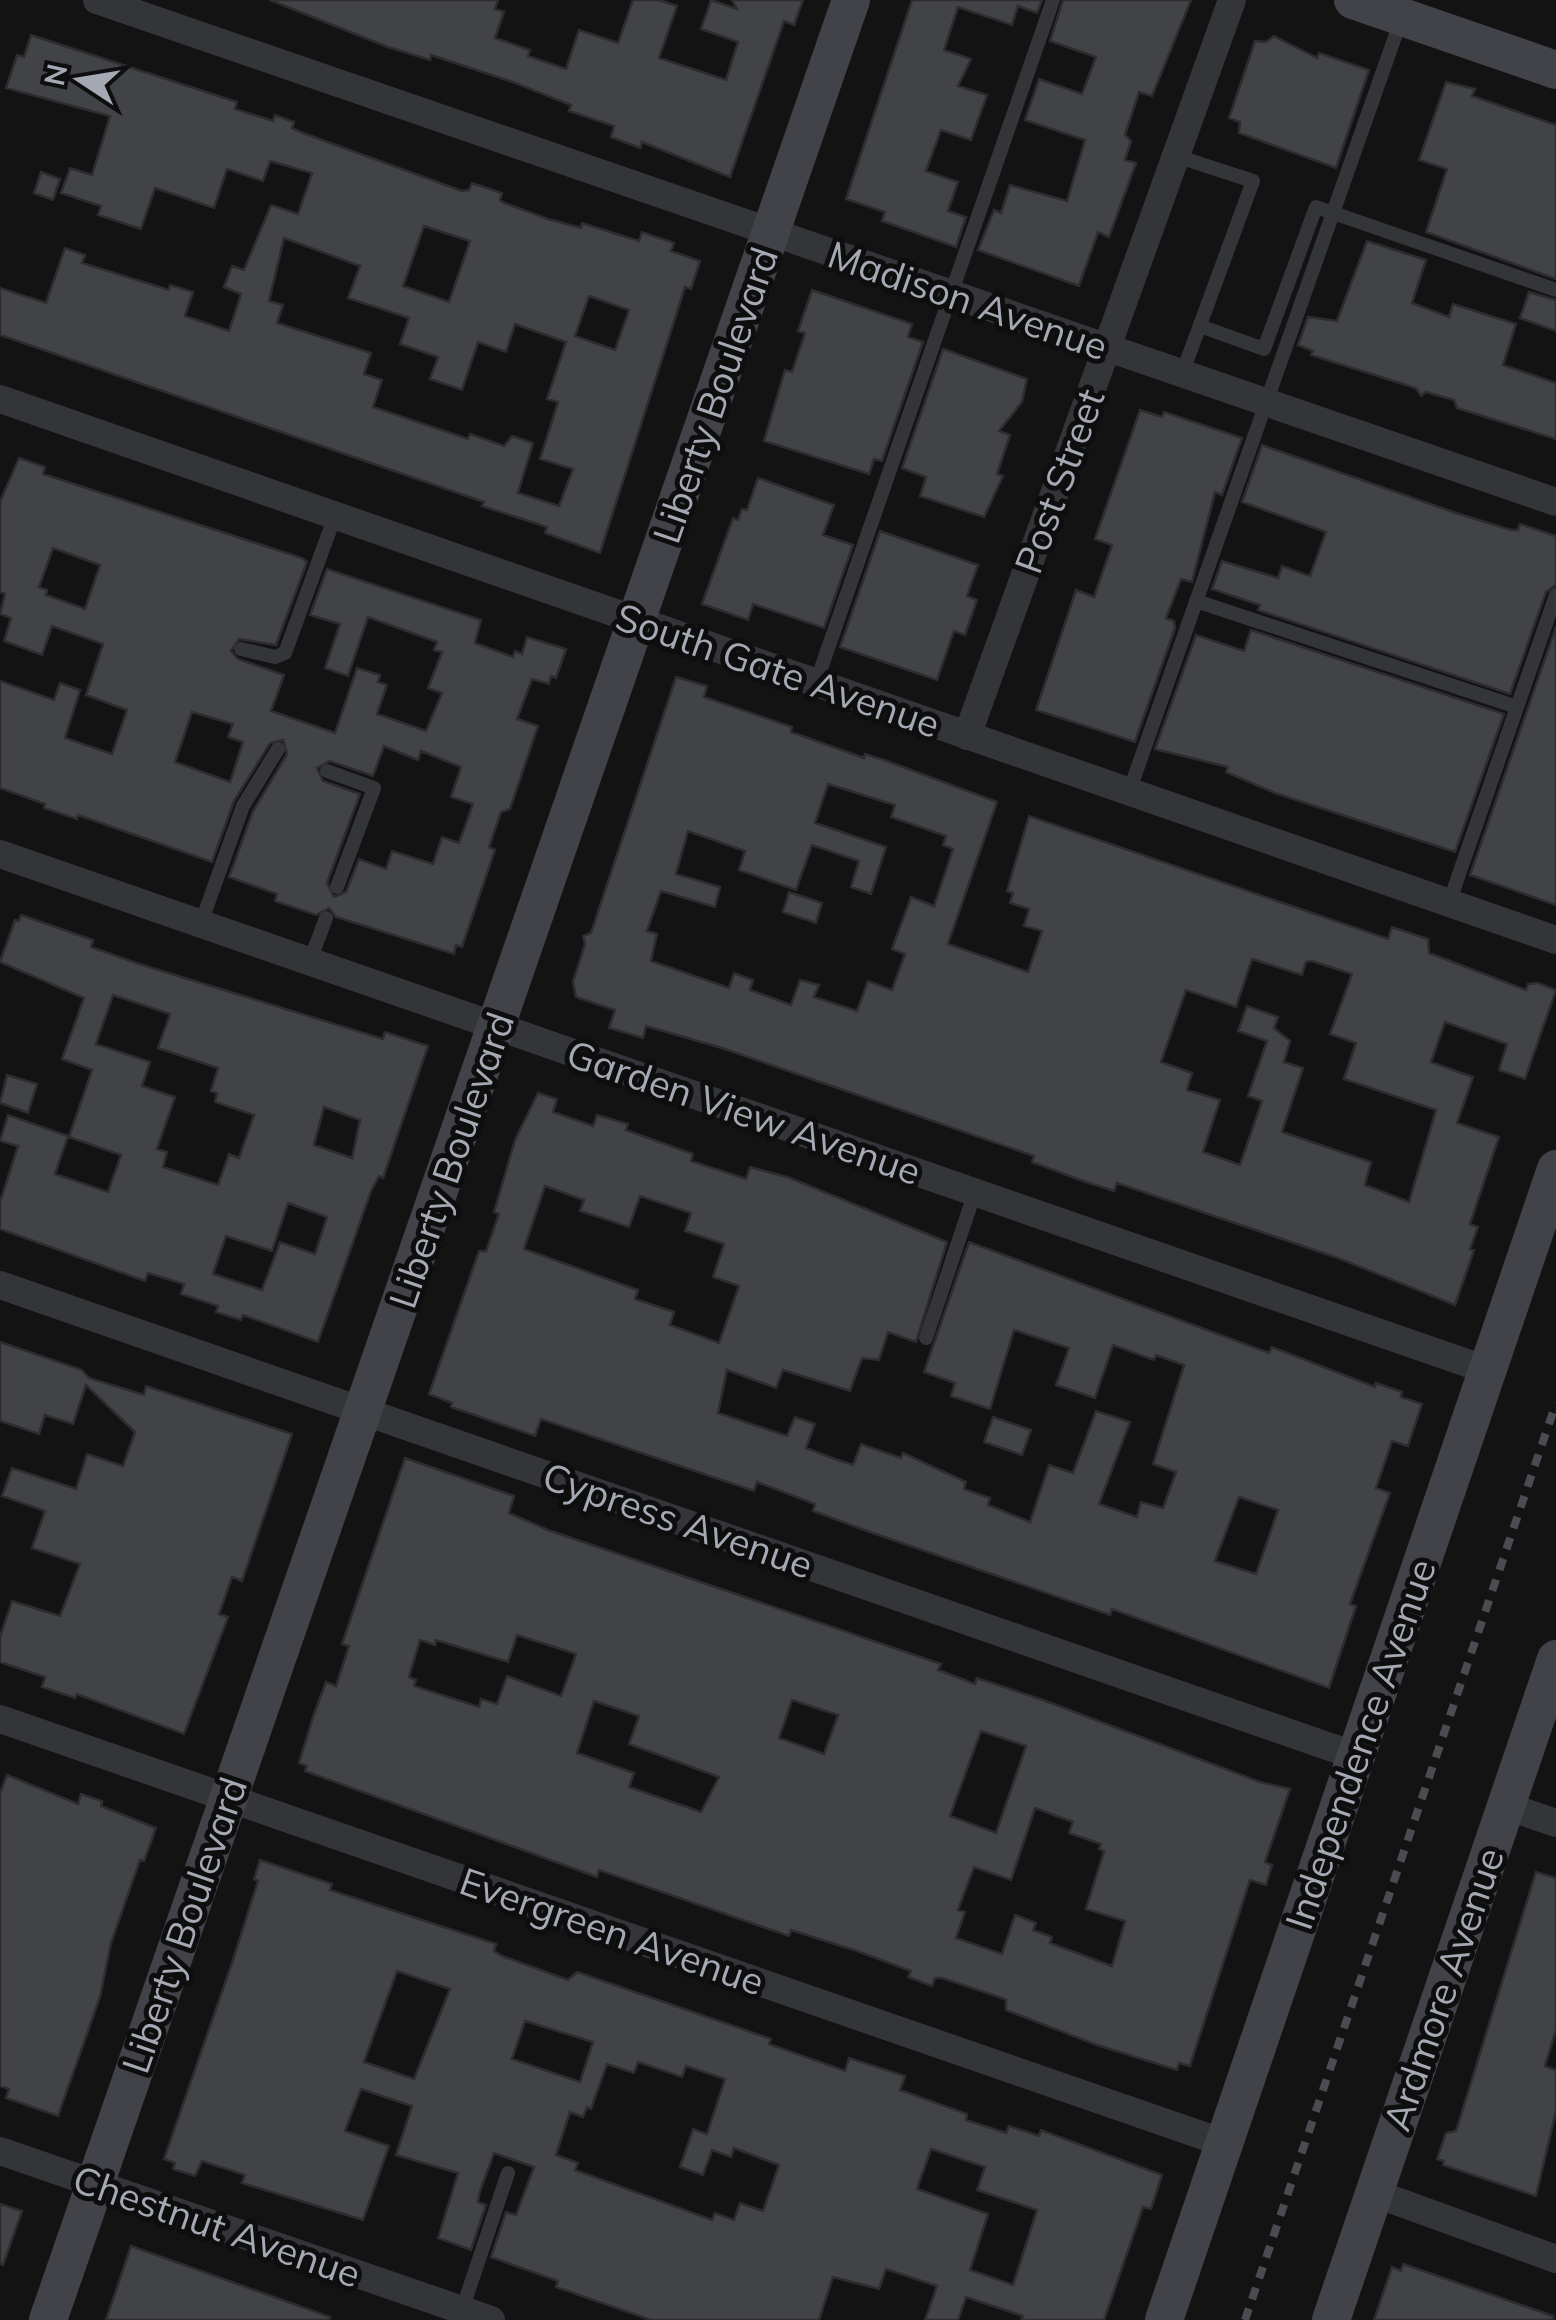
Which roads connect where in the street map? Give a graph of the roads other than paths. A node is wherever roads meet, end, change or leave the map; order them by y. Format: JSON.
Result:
{"nodes":[{"id":1,"x":97,"y":0,"type":"edge"},
{"id":2,"x":851,"y":0,"type":"edge"},
{"id":3,"x":1053,"y":0,"type":"edge"},
{"id":4,"x":1232,"y":0,"type":"edge"},
{"id":5,"x":1353,"y":0,"type":"edge"},
{"id":6,"x":1400,"y":10,"type":"edge"},
{"id":7,"x":1556,"y":70,"type":"edge"},
{"id":8,"x":1176,"y":156,"type":"junction"},
{"id":9,"x":1333,"y":213,"type":"junction"},
{"id":10,"x":772,"y":232,"type":"junction"},
{"id":11,"x":1556,"y":290,"type":"edge"},
{"id":12,"x":951,"y":294,"type":"junction"},
{"id":13,"x":1200,"y":326,"type":"junction"},
{"id":14,"x":1106,"y":348,"type":"junction"},
{"id":15,"x":1182,"y":374,"type":"junction"},
{"id":16,"x":0,"y":399,"type":"edge"},
{"id":17,"x":1266,"y":403,"type":"junction"},
{"id":18,"x":1556,"y":502,"type":"edge"},
{"id":19,"x":335,"y":516,"type":"junction"},
{"id":20,"x":1556,"y":595,"type":"edge"},
{"id":21,"x":1196,"y":602,"type":"junction"},
{"id":22,"x":637,"y":620,"type":"junction"},
{"id":23,"x":241,"y":649,"type":"dead end"},
{"id":24,"x":816,"y":683,"type":"junction"},
{"id":25,"x":1517,"y":707,"type":"junction"},
{"id":26,"x":967,"y":736,"type":"junction"},
{"id":27,"x":278,"y":749,"type":"dead end"},
{"id":28,"x":327,"y":770,"type":"dead end"},
{"id":29,"x":1130,"y":792,"type":"junction"},
{"id":30,"x":0,"y":854,"type":"edge"},
{"id":31,"x":336,"y":887,"type":"dead end"},
{"id":32,"x":1450,"y":903,"type":"junction"},
{"id":33,"x":326,"y":918,"type":"dead end"},
{"id":34,"x":201,"y":924,"type":"junction"},
{"id":35,"x":1556,"y":940,"type":"edge"},
{"id":36,"x":310,"y":961,"type":"junction"},
{"id":37,"x":498,"y":1026,"type":"junction"},
{"id":38,"x":1556,"y":1169,"type":"edge"},
{"id":39,"x":976,"y":1192,"type":"junction"},
{"id":40,"x":0,"y":1284,"type":"edge"},
{"id":41,"x":926,"y":1338,"type":"dead end"},
{"id":42,"x":1487,"y":1370,"type":"junction"},
{"id":43,"x":363,"y":1411,"type":"junction"},
{"id":44,"x":1556,"y":1658,"type":"edge"},
{"id":45,"x":0,"y":1719,"type":"edge"},
{"id":46,"x":1356,"y":1756,"type":"junction"},
{"id":47,"x":228,"y":1798,"type":"junction"},
{"id":48,"x":1506,"y":1806,"type":"junction"},
{"id":49,"x":1556,"y":1823,"type":"edge"},
{"id":50,"x":1224,"y":2143,"type":"junction"},
{"id":51,"x":0,"y":2150,"type":"edge"},
{"id":52,"x":508,"y":2173,"type":"dead end"},
{"id":53,"x":95,"y":2183,"type":"junction"},
{"id":54,"x":1374,"y":2193,"type":"junction"},
{"id":55,"x":1556,"y":2259,"type":"edge"},
{"id":56,"x":446,"y":2311,"type":"edge"},
{"id":57,"x":48,"y":2320,"type":"edge"},
{"id":58,"x":491,"y":2320,"type":"edge"},
{"id":59,"x":1164,"y":2320,"type":"edge"},
{"id":60,"x":1331,"y":2320,"type":"edge"}],
"edges":[{"from":1,"to":10,"type":"street","name":"Madison Avenue"},
{"from":2,"to":10,"type":"street","name":"Liberty Boulevard"},
{"from":3,"to":12,"type":"lane"},
{"from":4,"to":8,"type":"street","name":"Post Street"},
{"from":5,"to":6,"type":"street"},
{"from":6,"to":7,"type":"street"},
{"from":6,"to":9,"type":"lane"},
{"from":8,"to":13,"type":"lane"},
{"from":8,"to":14,"type":"street","name":"Post Street"},
{"from":9,"to":11,"type":"lane"},
{"from":9,"to":13,"type":"lane"},
{"from":9,"to":17,"type":"lane"},
{"from":10,"to":12,"type":"street","name":"Madison Avenue"},
{"from":10,"to":22,"type":"street","name":"Liberty Boulevard"},
{"from":12,"to":14,"type":"street","name":"Madison Avenue"},
{"from":12,"to":24,"type":"lane"},
{"from":13,"to":15,"type":"lane"},
{"from":14,"to":15,"type":"street","name":"Madison Avenue"},
{"from":14,"to":26,"type":"street","name":"Post Street"},
{"from":15,"to":17,"type":"street","name":"Madison Avenue"},
{"from":16,"to":19,"type":"street","name":"South Gate Avenue"},
{"from":17,"to":18,"type":"street","name":"Madison Avenue"},
{"from":17,"to":21,"type":"lane"},
{"from":19,"to":22,"type":"street","name":"South Gate Avenue"},
{"from":19,"to":23,"type":"lane"},
{"from":20,"to":25,"type":"lane"},
{"from":21,"to":25,"type":"lane"},
{"from":21,"to":29,"type":"lane"},
{"from":22,"to":24,"type":"street","name":"South Gate Avenue"},
{"from":22,"to":37,"type":"street","name":"Liberty Boulevard"},
{"from":24,"to":26,"type":"street","name":"South Gate Avenue"},
{"from":25,"to":32,"type":"lane"},
{"from":26,"to":29,"type":"street","name":"South Gate Avenue"},
{"from":27,"to":34,"type":"lane"},
{"from":28,"to":31,"type":"lane"},
{"from":29,"to":32,"type":"street","name":"South Gate Avenue"},
{"from":30,"to":34,"type":"street","name":"Garden View Avenue"},
{"from":32,"to":35,"type":"street","name":"South Gate Avenue"},
{"from":33,"to":36,"type":"lane"},
{"from":34,"to":36,"type":"street","name":"Garden View Avenue"},
{"from":36,"to":37,"type":"street","name":"Garden View Avenue"},
{"from":37,"to":39,"type":"street","name":"Garden View Avenue"},
{"from":37,"to":43,"type":"street","name":"Liberty Boulevard"},
{"from":38,"to":42,"type":"street","name":"Independence Avenue"},
{"from":39,"to":41,"type":"lane"},
{"from":39,"to":42,"type":"street","name":"Garden View Avenue"},
{"from":40,"to":43,"type":"street","name":"Cypress Avenue"},
{"from":42,"to":46,"type":"street","name":"Independence Avenue"},
{"from":43,"to":46,"type":"street","name":"Cypress Avenue"},
{"from":43,"to":47,"type":"street","name":"Liberty Boulevard"},
{"from":44,"to":48,"type":"street","name":"Ardmore Avenue"},
{"from":45,"to":47,"type":"street","name":"Evergreen Avenue"},
{"from":46,"to":50,"type":"street","name":"Independence Avenue"},
{"from":47,"to":50,"type":"street","name":"Evergreen Avenue"},
{"from":47,"to":53,"type":"street","name":"Liberty Boulevard"},
{"from":48,"to":49,"type":"street"},
{"from":48,"to":54,"type":"street","name":"Ardmore Avenue"},
{"from":50,"to":59,"type":"street","name":"Independence Avenue"},
{"from":51,"to":53,"type":"street","name":"Chestnut Avenue"},
{"from":52,"to":56,"type":"lane"},
{"from":53,"to":56,"type":"street","name":"Chestnut Avenue"},
{"from":53,"to":57,"type":"street","name":"Liberty Boulevard"},
{"from":54,"to":55,"type":"street"},
{"from":54,"to":60,"type":"street","name":"Ardmore Avenue"},
{"from":56,"to":58,"type":"street","name":"Chestnut Avenue"}]}
